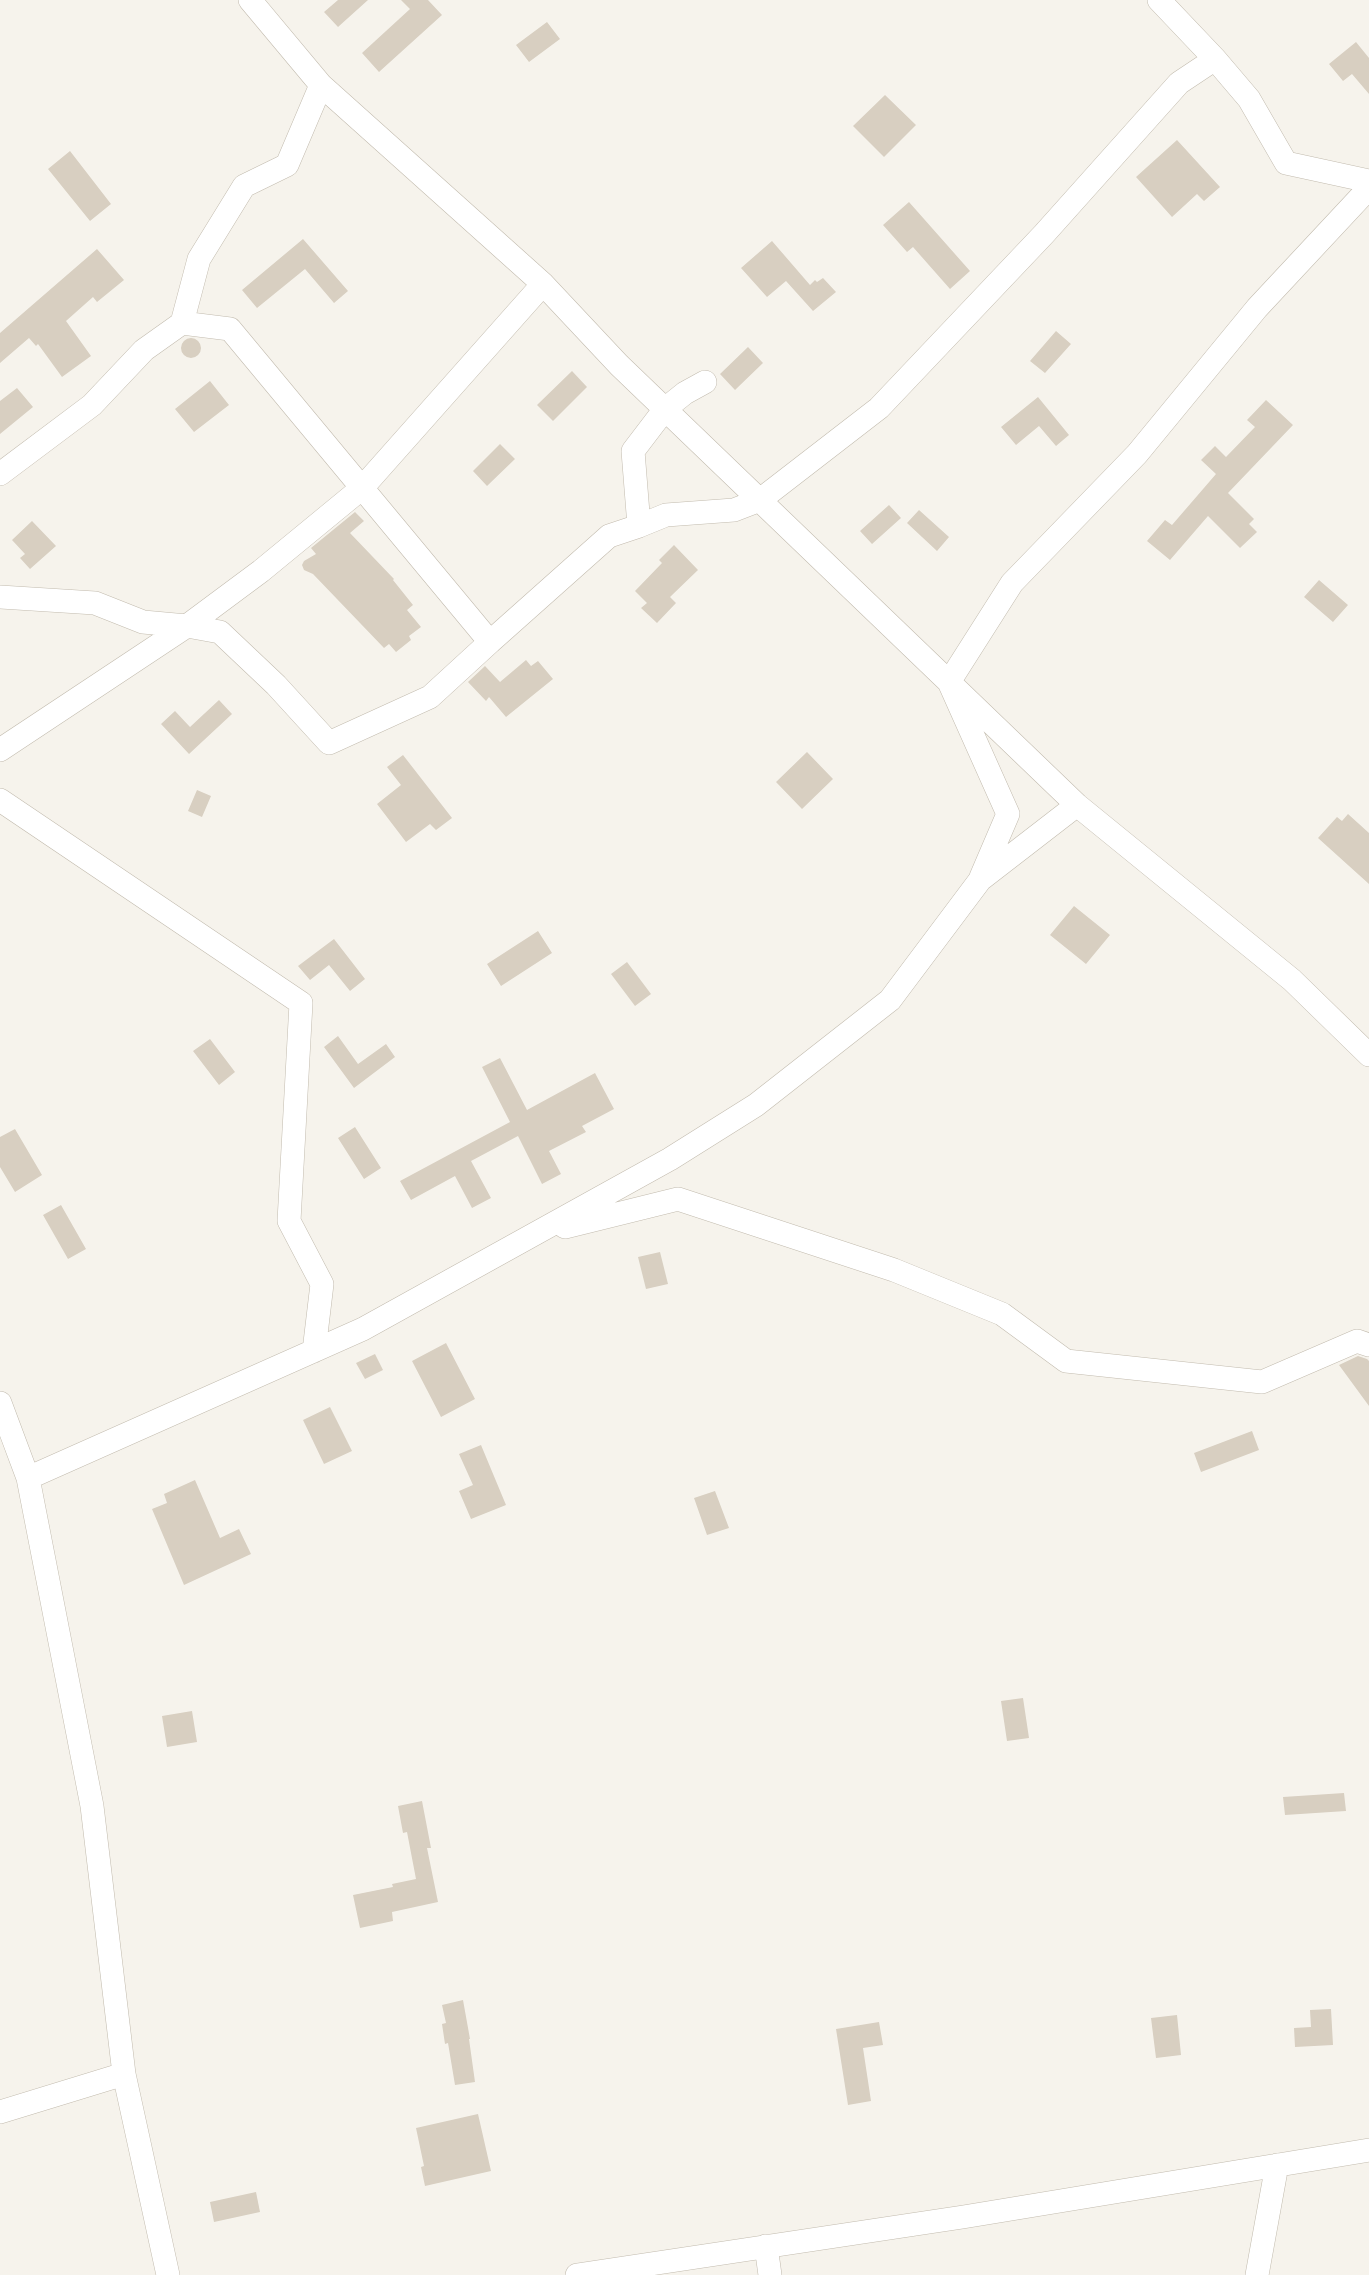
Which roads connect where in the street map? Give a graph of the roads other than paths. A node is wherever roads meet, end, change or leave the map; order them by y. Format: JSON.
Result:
{"nodes":[{"id":1,"x":250,"y":0,"type":"edge"},
{"id":2,"x":1158,"y":0,"type":"edge"},
{"id":3,"x":1215,"y":59,"type":"junction"},
{"id":4,"x":321,"y":85,"type":"junction"},
{"id":5,"x":1369,"y":181,"type":"edge"},
{"id":6,"x":1369,"y":188,"type":"edge"},
{"id":7,"x":543,"y":284,"type":"junction"},
{"id":8,"x":182,"y":323,"type":"junction"},
{"id":9,"x":705,"y":382,"type":"dead end"},
{"id":10,"x":665,"y":410,"type":"junction"},
{"id":11,"x":0,"y":474,"type":"edge"},
{"id":12,"x":362,"y":488,"type":"junction"},
{"id":13,"x":760,"y":500,"type":"junction"},
{"id":14,"x":639,"y":526,"type":"junction"},
{"id":15,"x":0,"y":597,"type":"edge"},
{"id":16,"x":187,"y":626,"type":"junction"},
{"id":17,"x":490,"y":642,"type":"junction"},
{"id":18,"x":950,"y":682,"type":"junction"},
{"id":19,"x":0,"y":750,"type":"edge"},
{"id":20,"x":0,"y":800,"type":"edge"},
{"id":21,"x":1077,"y":805,"type":"junction"},
{"id":22,"x":979,"y":880,"type":"junction"},
{"id":23,"x":1369,"y":1055,"type":"edge"},
{"id":24,"x":533,"y":1234,"type":"junction"},
{"id":25,"x":1369,"y":1345,"type":"edge"},
{"id":26,"x":314,"y":1351,"type":"junction"},
{"id":27,"x":0,"y":1403,"type":"edge"},
{"id":28,"x":28,"y":1478,"type":"junction"},
{"id":29,"x":124,"y":2074,"type":"junction"},
{"id":30,"x":0,"y":2112,"type":"edge"},
{"id":31,"x":1369,"y":2150,"type":"edge"},
{"id":32,"x":1277,"y":2165,"type":"junction"},
{"id":33,"x":766,"y":2246,"type":"junction"},
{"id":34,"x":168,"y":2275,"type":"edge"},
{"id":35,"x":577,"y":2275,"type":"edge"},
{"id":36,"x":770,"y":2275,"type":"edge"},
{"id":37,"x":1257,"y":2275,"type":"edge"}],
"edges":[{"from":1,"to":4,"type":"street"},
{"from":2,"to":3,"type":"street"},
{"from":3,"to":5,"type":"street"},
{"from":3,"to":13,"type":"street"},
{"from":4,"to":7,"type":"street"},
{"from":4,"to":8,"type":"street"},
{"from":6,"to":18,"type":"street"},
{"from":7,"to":10,"type":"street"},
{"from":7,"to":12,"type":"street"},
{"from":8,"to":11,"type":"street"},
{"from":8,"to":12,"type":"street"},
{"from":9,"to":10,"type":"street"},
{"from":10,"to":13,"type":"street"},
{"from":10,"to":14,"type":"street"},
{"from":12,"to":16,"type":"street"},
{"from":12,"to":17,"type":"street"},
{"from":13,"to":14,"type":"street"},
{"from":13,"to":18,"type":"street"},
{"from":14,"to":17,"type":"street"},
{"from":15,"to":16,"type":"street"},
{"from":16,"to":17,"type":"street"},
{"from":16,"to":19,"type":"street"},
{"from":18,"to":21,"type":"street"},
{"from":18,"to":22,"type":"street"},
{"from":20,"to":26,"type":"street"},
{"from":21,"to":22,"type":"street"},
{"from":21,"to":23,"type":"street"},
{"from":22,"to":24,"type":"street"},
{"from":24,"to":25,"type":"street"},
{"from":24,"to":26,"type":"street"},
{"from":26,"to":28,"type":"street"},
{"from":27,"to":28,"type":"street"},
{"from":28,"to":29,"type":"street"},
{"from":29,"to":30,"type":"street"},
{"from":29,"to":34,"type":"street"},
{"from":31,"to":32,"type":"street"},
{"from":32,"to":33,"type":"street"},
{"from":32,"to":37,"type":"street"},
{"from":33,"to":35,"type":"street"},
{"from":33,"to":36,"type":"street"}]}
